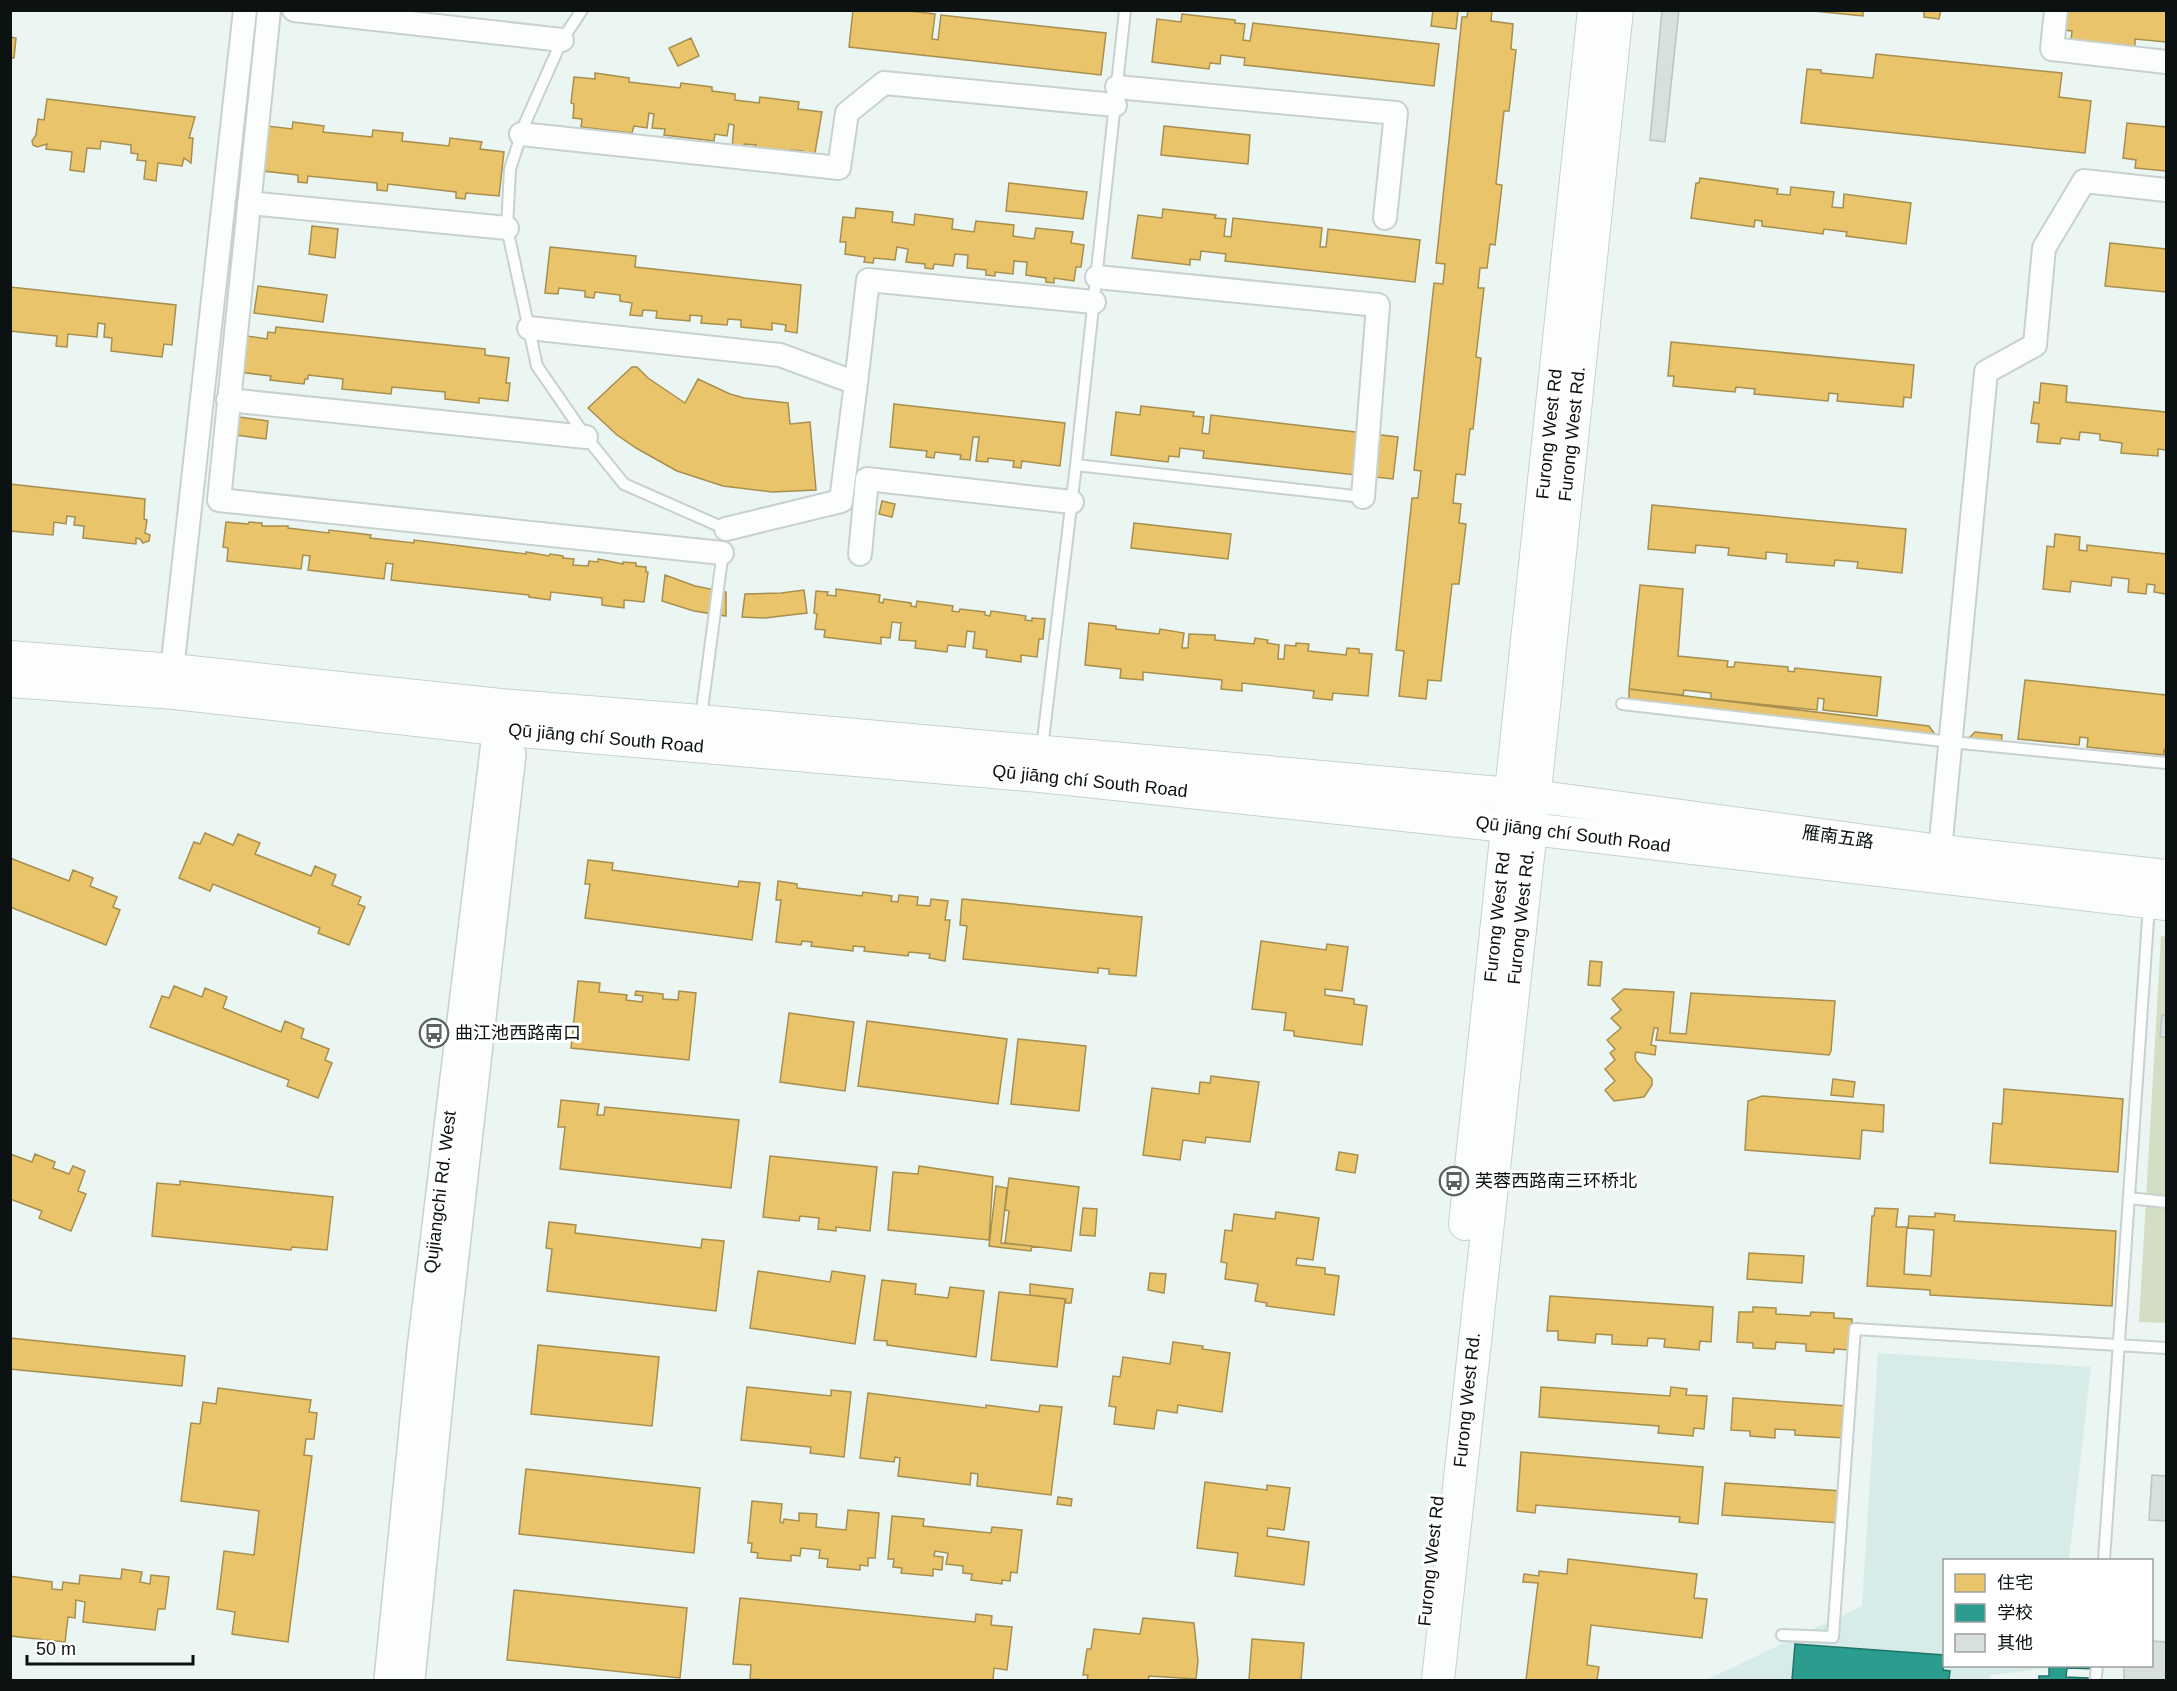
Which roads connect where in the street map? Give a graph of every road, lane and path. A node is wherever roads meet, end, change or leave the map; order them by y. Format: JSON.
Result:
{"nodes":[{"id":1,"x":244,"y":10,"type":"edge"},
{"id":2,"x":269,"y":10,"type":"edge"},
{"id":3,"x":294,"y":10,"type":"edge"},
{"id":4,"x":582,"y":10,"type":"edge"},
{"id":5,"x":1125,"y":10,"type":"edge"},
{"id":6,"x":1594,"y":10,"type":"edge"},
{"id":7,"x":1617,"y":10,"type":"edge"},
{"id":8,"x":2056,"y":10,"type":"edge"},
{"id":9,"x":562,"y":40,"type":"junction"},
{"id":10,"x":2166,"y":62,"type":"edge"},
{"id":11,"x":1116,"y":96,"type":"junction"},
{"id":12,"x":522,"y":134,"type":"junction"},
{"id":13,"x":2166,"y":190,"type":"edge"},
{"id":14,"x":249,"y":203,"type":"junction"},
{"id":15,"x":1385,"y":218,"type":"dead end"},
{"id":16,"x":507,"y":228,"type":"junction"},
{"id":17,"x":1096,"y":277,"type":"junction"},
{"id":18,"x":1094,"y":302,"type":"junction"},
{"id":19,"x":529,"y":328,"type":"junction"},
{"id":20,"x":856,"y":383,"type":"junction"},
{"id":21,"x":228,"y":400,"type":"junction"},
{"id":22,"x":586,"y":437,"type":"junction"},
{"id":23,"x":1076,"y":465,"type":"junction"},
{"id":24,"x":1363,"y":497,"type":"joint"},
{"id":25,"x":1072,"y":502,"type":"junction"},
{"id":26,"x":726,"y":529,"type":"junction"},
{"id":27,"x":722,"y":553,"type":"junction"},
{"id":28,"x":860,"y":554,"type":"dead end"},
{"id":29,"x":10,"y":657,"type":"edge"},
{"id":30,"x":172,"y":670,"type":"junction"},
{"id":31,"x":10,"y":681,"type":"edge"},
{"id":32,"x":1622,"y":704,"type":"dead end"},
{"id":33,"x":507,"y":718,"type":"junction"},
{"id":34,"x":700,"y":721,"type":"junction"},
{"id":35,"x":1951,"y":742,"type":"junction"},
{"id":36,"x":1042,"y":751,"type":"junction"},
{"id":37,"x":2166,"y":763,"type":"edge"},
{"id":38,"x":1522,"y":795,"type":"junction"},
{"id":39,"x":1518,"y":827,"type":"junction"},
{"id":40,"x":1940,"y":850,"type":"junction"},
{"id":41,"x":2155,"y":889,"type":"edge"},
{"id":42,"x":2129,"y":1198,"type":"junction"},
{"id":43,"x":2166,"y":1202,"type":"edge"},
{"id":44,"x":2119,"y":1345,"type":"junction"},
{"id":45,"x":2166,"y":1348,"type":"edge"},
{"id":46,"x":2104,"y":1559,"type":"edge"},
{"id":47,"x":1782,"y":1635,"type":"dead end"},
{"id":48,"x":388,"y":1680,"type":"edge"},
{"id":49,"x":411,"y":1680,"type":"edge"},
{"id":50,"x":1420,"y":1680,"type":"edge"},
{"id":51,"x":1438,"y":1680,"type":"edge"}],
"edges":[{"from":1,"to":30,"type":"street"},
{"from":2,"to":14,"type":"street"},
{"from":3,"to":9,"type":"street"},
{"from":4,"to":9,"type":"lane"},
{"from":5,"to":11,"type":"lane"},
{"from":6,"to":38,"type":"main road","name":"Furong West Rd"},
{"from":7,"to":38,"type":"main road","name":"Furong West Rd."},
{"from":8,"to":10,"type":"street"},
{"from":9,"to":12,"type":"lane"},
{"from":11,"to":12,"type":"street"},
{"from":11,"to":15,"type":"street"},
{"from":11,"to":17,"type":"lane"},
{"from":12,"to":16,"type":"lane"},
{"from":13,"to":35,"type":"street"},
{"from":14,"to":16,"type":"street"},
{"from":14,"to":21,"type":"street"},
{"from":16,"to":19,"type":"lane"},
{"from":17,"to":18,"type":"lane"},
{"from":17,"to":24,"type":"street"},
{"from":18,"to":20,"type":"street"},
{"from":18,"to":23,"type":"lane"},
{"from":19,"to":20,"type":"street"},
{"from":19,"to":22,"type":"lane"},
{"from":20,"to":26,"type":"street"},
{"from":21,"to":22,"type":"street"},
{"from":21,"to":27,"type":"street"},
{"from":22,"to":26,"type":"lane"},
{"from":23,"to":24,"type":"lane"},
{"from":23,"to":25,"type":"lane"},
{"from":25,"to":28,"type":"street"},
{"from":25,"to":36,"type":"lane"},
{"from":26,"to":27,"type":"lane"},
{"from":27,"to":34,"type":"lane"},
{"from":29,"to":30,"type":"main road","name":"Qū jiāng chí South Road"},
{"from":30,"to":33,"type":"main road","name":"Qū jiāng chí South Road"},
{"from":31,"to":33,"type":"main road","name":"Qū jiāng chí South Road"},
{"from":32,"to":35,"type":"lane"},
{"from":33,"to":34,"type":"main road","name":"Qū jiāng chí South Road"},
{"from":33,"to":39,"type":"main road","name":"Qū jiāng chí South Road"},
{"from":33,"to":48,"type":"street","name":"Qujiangchi Rd. West"},
{"from":33,"to":49,"type":"street","name":"Qujiangchi Rd. West"},
{"from":34,"to":36,"type":"main road","name":"Qū jiāng chí South Road"},
{"from":35,"to":37,"type":"lane"},
{"from":35,"to":40,"type":"street"},
{"from":36,"to":38,"type":"main road","name":"Qū jiāng chí South Road"},
{"from":38,"to":39,"type":"main road","name":"Furong West Rd"},
{"from":38,"to":40,"type":"main road","name":"雁南五路"},
{"from":39,"to":41,"type":"main road","name":"Qū jiāng chí South Road"},
{"from":39,"to":50,"type":"main road","name":"Furong West Rd"},
{"from":39,"to":51,"type":"main road","name":"Furong West Rd."},
{"from":40,"to":41,"type":"main road","name":"雁南五路"},
{"from":41,"to":42,"type":"lane"},
{"from":42,"to":43,"type":"lane"},
{"from":42,"to":44,"type":"lane"},
{"from":44,"to":45,"type":"lane"},
{"from":44,"to":46,"type":"lane"},
{"from":44,"to":47,"type":"lane"}]}
